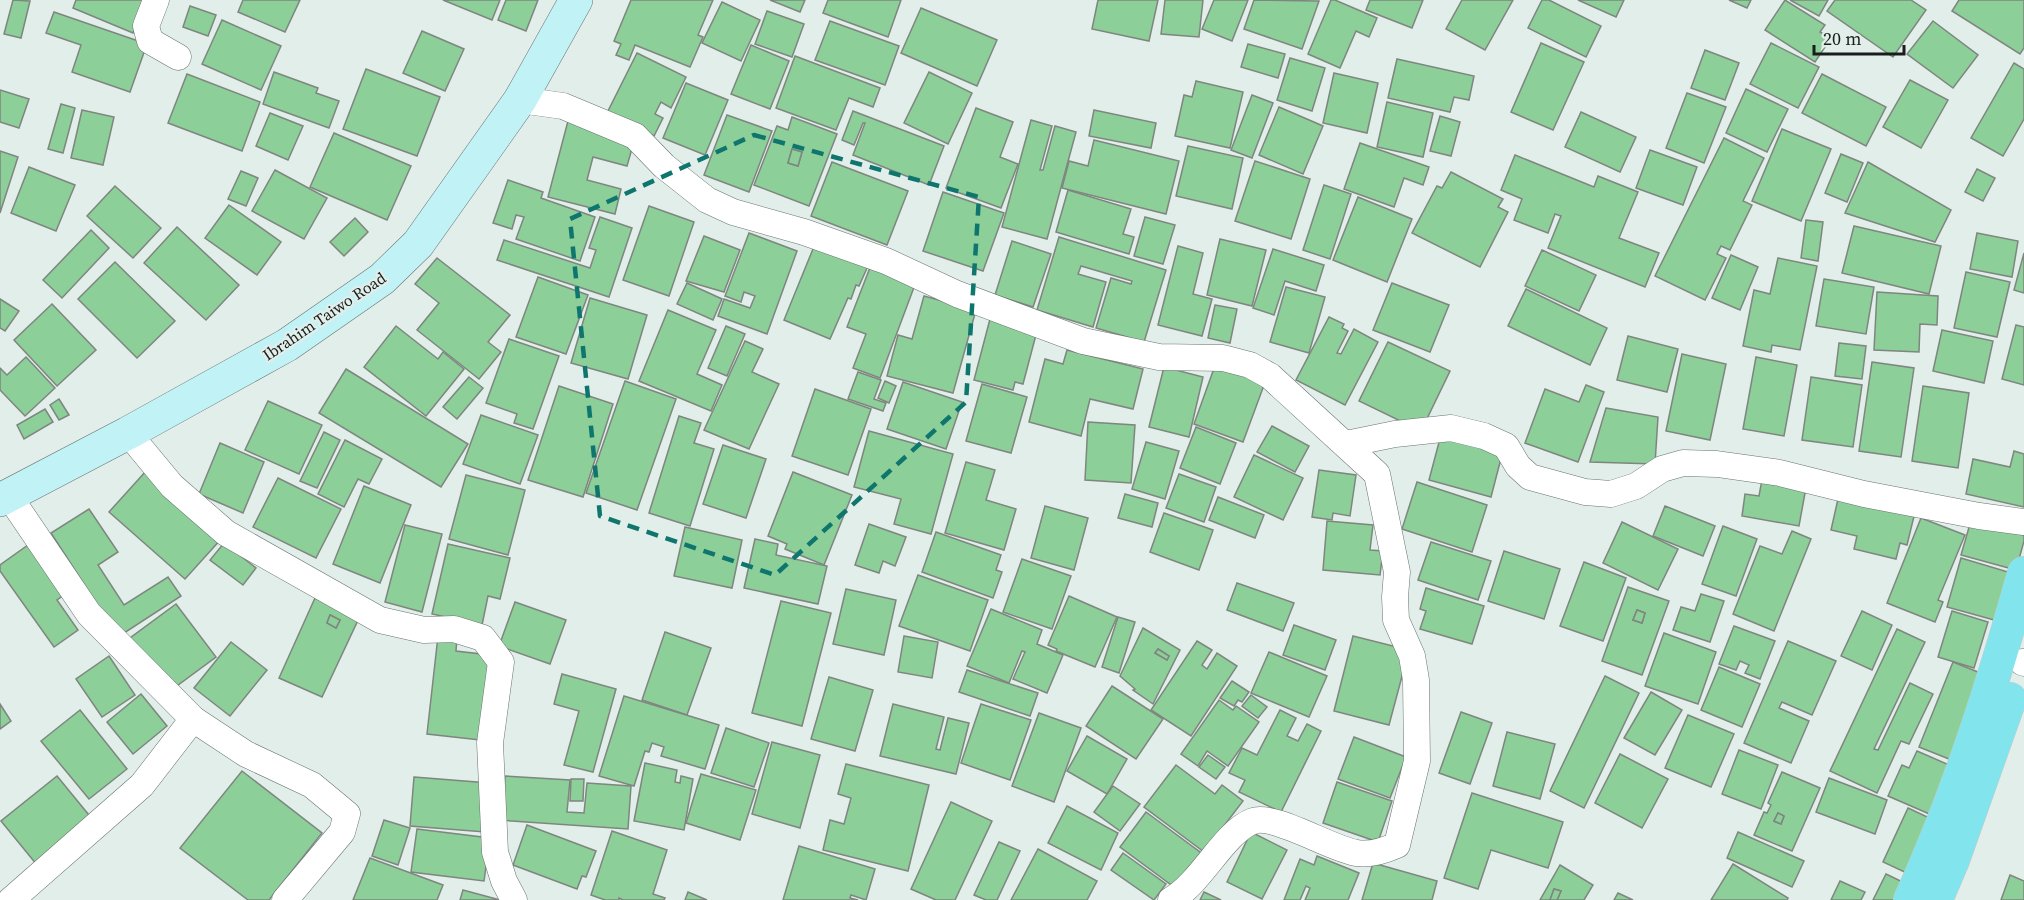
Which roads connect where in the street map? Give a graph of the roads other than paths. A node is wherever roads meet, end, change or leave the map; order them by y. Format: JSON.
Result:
{"nodes":[{"id":1,"x":156,"y":0,"type":"edge"},
{"id":2,"x":571,"y":2,"type":"edge"},
{"id":3,"x":178,"y":57,"type":"dead end"},
{"id":4,"x":520,"y":100,"type":"junction"},
{"id":5,"x":128,"y":433,"type":"junction"},
{"id":6,"x":1346,"y":444,"type":"junction"},
{"id":7,"x":5,"y":498,"type":"edge"},
{"id":8,"x":2024,"y":522,"type":"edge"},
{"id":9,"x":2024,"y":573,"type":"edge"},
{"id":10,"x":2023,"y":661,"type":"edge"},
{"id":11,"x":193,"y":719,"type":"junction"},
{"id":12,"x":12,"y":900,"type":"edge"},
{"id":13,"x":285,"y":900,"type":"edge"},
{"id":14,"x":514,"y":900,"type":"edge"},
{"id":15,"x":1172,"y":900,"type":"edge"},
{"id":16,"x":1910,"y":900,"type":"edge"},
{"id":17,"x":1936,"y":900,"type":"edge"}],
"edges":[{"from":1,"to":3,"type":"street"},
{"from":2,"to":4,"type":"main road","name":"Ibrahim Taiwo Road"},
{"from":4,"to":5,"type":"main road","name":"Ibrahim Taiwo Road"},
{"from":4,"to":6,"type":"street"},
{"from":5,"to":7,"type":"main road","name":"Ibrahim Taiwo Road"},
{"from":5,"to":14,"type":"street"},
{"from":6,"to":8,"type":"street"},
{"from":6,"to":15,"type":"street"},
{"from":7,"to":11,"type":"street"},
{"from":9,"to":16,"type":"main road"},
{"from":10,"to":17,"type":"main road"},
{"from":11,"to":12,"type":"street"},
{"from":11,"to":13,"type":"street"}]}
